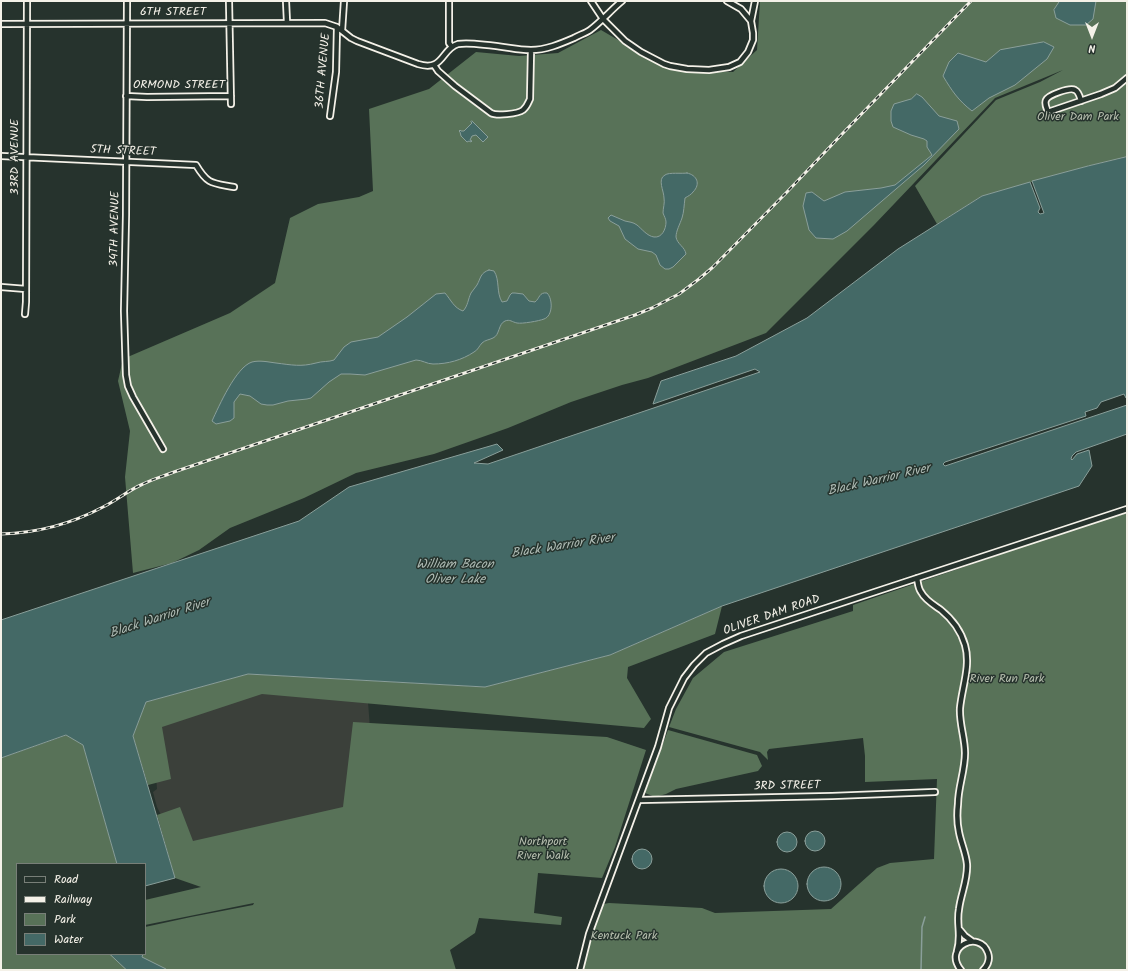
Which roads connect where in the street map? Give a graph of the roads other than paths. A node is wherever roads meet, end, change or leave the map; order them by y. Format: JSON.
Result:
{"nodes":[{"id":1,"x":28,"y":1,"type":"edge"},
{"id":2,"x":127,"y":1,"type":"edge"},
{"id":3,"x":229,"y":1,"type":"edge"},
{"id":4,"x":286,"y":1,"type":"edge"},
{"id":5,"x":344,"y":1,"type":"edge"},
{"id":6,"x":449,"y":1,"type":"edge"},
{"id":7,"x":591,"y":1,"type":"edge"},
{"id":8,"x":622,"y":1,"type":"edge"},
{"id":9,"x":727,"y":1,"type":"edge"},
{"id":10,"x":755,"y":1,"type":"edge"},
{"id":11,"x":603,"y":19,"type":"junction"},
{"id":12,"x":751,"y":21,"type":"junction"},
{"id":13,"x":287,"y":22,"type":"junction"},
{"id":14,"x":127,"y":23,"type":"junction"},
{"id":15,"x":229,"y":23,"type":"junction"},
{"id":16,"x":1,"y":24,"type":"edge"},
{"id":17,"x":28,"y":24,"type":"junction"},
{"id":18,"x":337,"y":28,"type":"junction"},
{"id":19,"x":342,"y":31,"type":"junction"},
{"id":20,"x":452,"y":47,"type":"junction"},
{"id":21,"x":531,"y":50,"type":"junction"},
{"id":22,"x":434,"y":65,"type":"junction"},
{"id":23,"x":1127,"y":78,"type":"edge"},
{"id":24,"x":126,"y":96,"type":"junction"},
{"id":25,"x":231,"y":96,"type":"junction"},
{"id":26,"x":1081,"y":101,"type":"junction"},
{"id":27,"x":231,"y":104,"type":"dead end"},
{"id":28,"x":330,"y":116,"type":"dead end"},
{"id":29,"x":1,"y":156,"type":"edge"},
{"id":30,"x":26,"y":158,"type":"junction"},
{"id":31,"x":127,"y":162,"type":"junction"},
{"id":32,"x":234,"y":187,"type":"dead end"},
{"id":33,"x":1,"y":287,"type":"edge"},
{"id":34,"x":26,"y":289,"type":"junction"},
{"id":35,"x":25,"y":314,"type":"dead end"},
{"id":36,"x":163,"y":449,"type":"dead end"},
{"id":37,"x":1127,"y":509,"type":"edge"},
{"id":38,"x":917,"y":578,"type":"junction"},
{"id":39,"x":935,"y":792,"type":"dead end"},
{"id":40,"x":640,"y":800,"type":"junction"},
{"id":41,"x":959,"y":925,"type":"junction"},
{"id":42,"x":974,"y":941,"type":"junction"},
{"id":43,"x":957,"y":951,"type":"junction"},
{"id":44,"x":958,"y":969,"type":"edge"},
{"id":45,"x":580,"y":970,"type":"edge"},
{"id":46,"x":983,"y":970,"type":"edge"}],
"edges":[{"from":1,"to":17,"type":"street","name":"33RD AVENUE"},
{"from":2,"to":14,"type":"street","name":"34TH AVENUE"},
{"from":3,"to":15,"type":"street"},
{"from":4,"to":13,"type":"street"},
{"from":5,"to":19,"type":"street","name":"36TH AVENUE"},
{"from":6,"to":20,"type":"street"},
{"from":7,"to":11,"type":"street"},
{"from":8,"to":11,"type":"street"},
{"from":9,"to":12,"type":"street"},
{"from":10,"to":12,"type":"street"},
{"from":11,"to":12,"type":"street"},
{"from":11,"to":21,"type":"street"},
{"from":13,"to":15,"type":"street","name":"6TH STREET"},
{"from":13,"to":18,"type":"street","name":"6TH STREET"},
{"from":14,"to":15,"type":"street","name":"6TH STREET"},
{"from":14,"to":17,"type":"street","name":"6TH STREET"},
{"from":14,"to":24,"type":"street","name":"34TH AVENUE"},
{"from":15,"to":25,"type":"street"},
{"from":16,"to":17,"type":"street","name":"6TH STREET"},
{"from":17,"to":30,"type":"street","name":"33RD AVENUE"},
{"from":18,"to":19,"type":"street","name":"6TH STREET"},
{"from":18,"to":28,"type":"street","name":"36TH AVENUE"},
{"from":19,"to":22,"type":"street","name":"6TH STREET"},
{"from":20,"to":21,"type":"street"},
{"from":20,"to":22,"type":"street"},
{"from":21,"to":22,"type":"street"},
{"from":23,"to":26,"type":"street"},
{"from":24,"to":25,"type":"street","name":"ORMOND STREET"},
{"from":24,"to":31,"type":"street","name":"34TH AVENUE"},
{"from":25,"to":27,"type":"street"},
{"from":26,"to":26,"type":"street"},
{"from":29,"to":30,"type":"street","name":"5TH STREET"},
{"from":30,"to":31,"type":"street","name":"5TH STREET"},
{"from":30,"to":34,"type":"street","name":"33RD AVENUE"},
{"from":31,"to":32,"type":"street","name":"5TH STREET"},
{"from":31,"to":36,"type":"street","name":"34TH AVENUE"},
{"from":33,"to":34,"type":"street"},
{"from":34,"to":35,"type":"street","name":"33RD AVENUE"},
{"from":37,"to":38,"type":"street","name":"OLIVER DAM ROAD"},
{"from":38,"to":40,"type":"street","name":"OLIVER DAM ROAD"},
{"from":38,"to":41,"type":"street"},
{"from":39,"to":40,"type":"street","name":"3RD STREET"},
{"from":40,"to":45,"type":"street","name":"OLIVER DAM ROAD"},
{"from":41,"to":42,"type":"street"},
{"from":41,"to":43,"type":"street"},
{"from":42,"to":43,"type":"street"},
{"from":42,"to":46,"type":"street"},
{"from":43,"to":44,"type":"street"}]}
